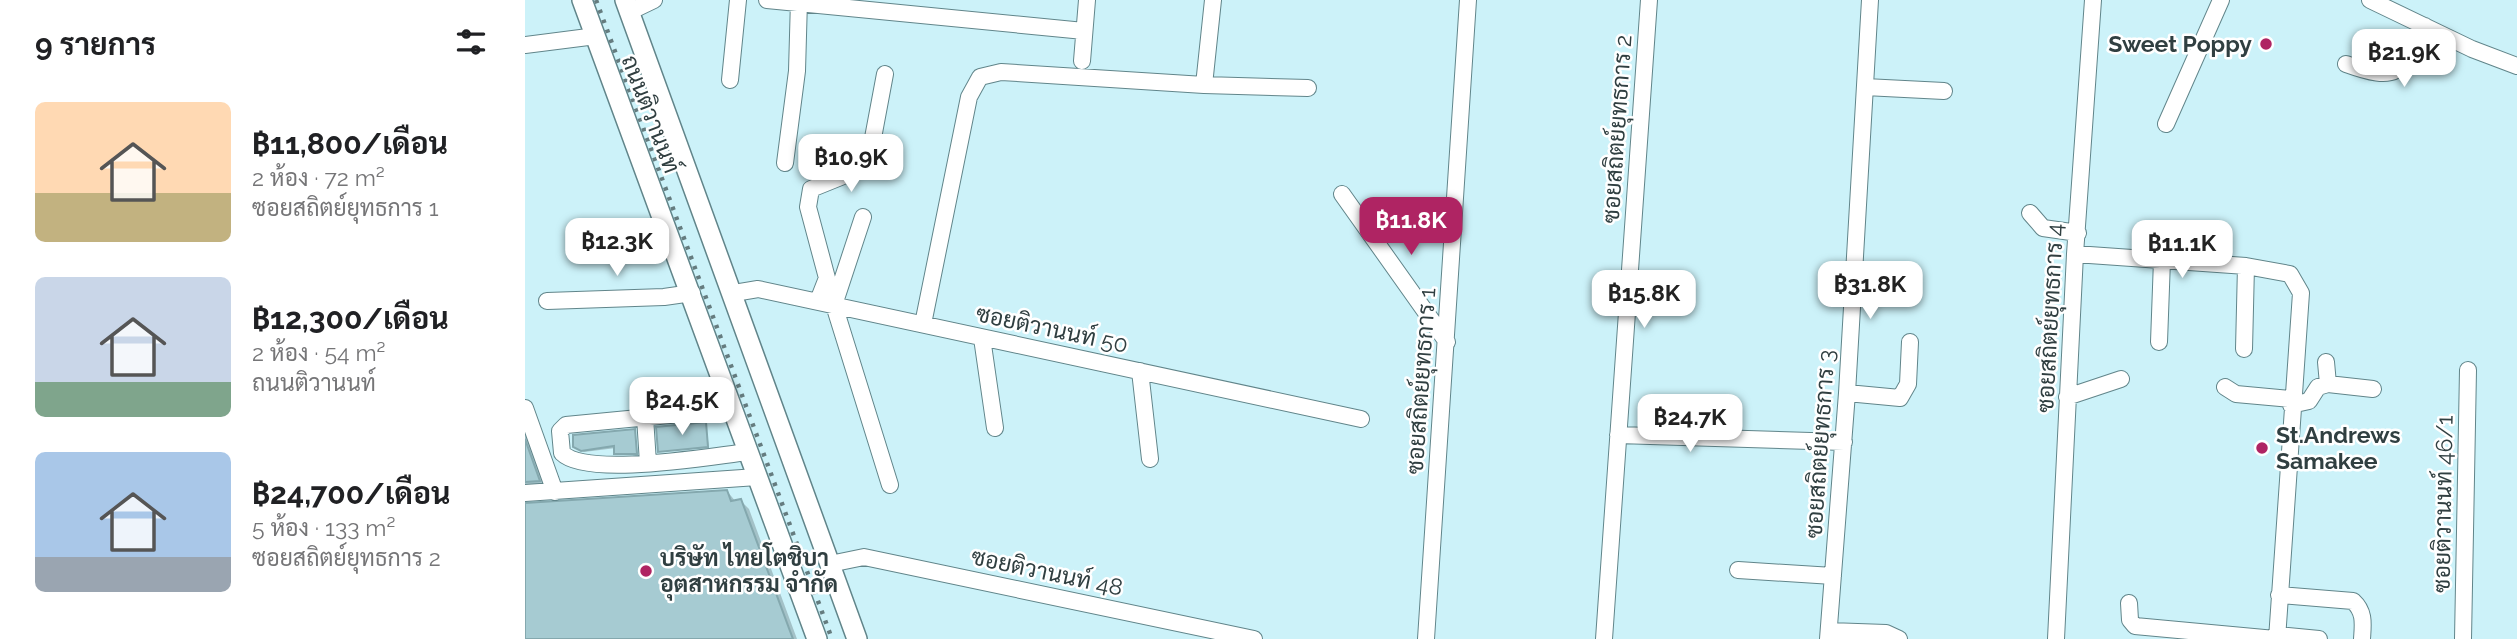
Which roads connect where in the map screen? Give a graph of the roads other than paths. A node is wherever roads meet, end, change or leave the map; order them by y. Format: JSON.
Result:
{"nodes":[{"id":1,"x":582,"y":0,"type":"edge"},
{"id":2,"x":654,"y":0,"type":"edge"},
{"id":3,"x":738,"y":0,"type":"edge"},
{"id":4,"x":767,"y":0,"type":"edge"},
{"id":5,"x":1087,"y":0,"type":"edge"},
{"id":6,"x":1213,"y":0,"type":"edge"},
{"id":7,"x":1468,"y":0,"type":"edge"},
{"id":8,"x":1649,"y":0,"type":"edge"},
{"id":9,"x":1870,"y":0,"type":"edge"},
{"id":10,"x":2093,"y":0,"type":"edge"},
{"id":11,"x":2221,"y":0,"type":"edge"},
{"id":12,"x":2370,"y":0,"type":"edge"},
{"id":13,"x":799,"y":2,"type":"edge"},
{"id":14,"x":627,"y":6,"type":"edge"},
{"id":15,"x":2425,"y":26,"type":"junction"},
{"id":16,"x":1084,"y":31,"type":"junction"},
{"id":17,"x":596,"y":36,"type":"junction"},
{"id":18,"x":525,"y":45,"type":"edge"},
{"id":19,"x":1081,"y":61,"type":"dead end"},
{"id":20,"x":2346,"y":64,"type":"dead end"},
{"id":21,"x":2517,"y":66,"type":"edge"},
{"id":22,"x":885,"y":74,"type":"dead end"},
{"id":23,"x":730,"y":80,"type":"dead end"},
{"id":24,"x":1204,"y":85,"type":"junction"},
{"id":25,"x":1865,"y":87,"type":"junction"},
{"id":26,"x":1308,"y":88,"type":"dead end"},
{"id":27,"x":1944,"y":91,"type":"dead end"},
{"id":28,"x":2166,"y":124,"type":"dead end"},
{"id":29,"x":785,"y":163,"type":"dead end"},
{"id":30,"x":1342,"y":194,"type":"dead end"},
{"id":31,"x":2030,"y":213,"type":"dead end"},
{"id":32,"x":863,"y":217,"type":"dead end"},
{"id":33,"x":2078,"y":233,"type":"junction"},
{"id":34,"x":2075,"y":254,"type":"junction"},
{"id":35,"x":2162,"y":260,"type":"junction"},
{"id":36,"x":2246,"y":266,"type":"junction"},
{"id":37,"x":692,"y":293,"type":"junction"},
{"id":38,"x":734,"y":293,"type":"junction"},
{"id":39,"x":547,"y":301,"type":"dead end"},
{"id":40,"x":826,"y":303,"type":"junction"},
{"id":41,"x":923,"y":324,"type":"junction"},
{"id":42,"x":982,"y":338,"type":"junction"},
{"id":43,"x":1447,"y":342,"type":"junction"},
{"id":44,"x":1910,"y":342,"type":"dead end"},
{"id":45,"x":2159,"y":342,"type":"dead end"},
{"id":46,"x":2244,"y":349,"type":"dead end"},
{"id":47,"x":2326,"y":362,"type":"dead end"},
{"id":48,"x":2468,"y":370,"type":"dead end"},
{"id":49,"x":1140,"y":371,"type":"junction"},
{"id":50,"x":2122,"y":379,"type":"dead end"},
{"id":51,"x":2328,"y":384,"type":"junction"},
{"id":52,"x":2225,"y":387,"type":"dead end"},
{"id":53,"x":2373,"y":389,"type":"dead end"},
{"id":54,"x":1847,"y":393,"type":"junction"},
{"id":55,"x":2067,"y":397,"type":"junction"},
{"id":56,"x":2291,"y":402,"type":"junction"},
{"id":57,"x":525,"y":408,"type":"edge"},
{"id":58,"x":732,"y":409,"type":"junction"},
{"id":59,"x":645,"y":417,"type":"junction"},
{"id":60,"x":1360,"y":419,"type":"dead end"},
{"id":61,"x":995,"y":428,"type":"dead end"},
{"id":62,"x":1618,"y":435,"type":"junction"},
{"id":63,"x":1844,"y":442,"type":"junction"},
{"id":64,"x":748,"y":452,"type":"junction"},
{"id":65,"x":1150,"y":459,"type":"dead end"},
{"id":66,"x":648,"y":463,"type":"junction"},
{"id":67,"x":757,"y":477,"type":"junction"},
{"id":68,"x":890,"y":485,"type":"dead end"},
{"id":69,"x":555,"y":492,"type":"junction"},
{"id":70,"x":525,"y":493,"type":"edge"},
{"id":71,"x":830,"y":564,"type":"junction"},
{"id":72,"x":1738,"y":570,"type":"dead end"},
{"id":73,"x":1833,"y":576,"type":"junction"},
{"id":74,"x":2279,"y":595,"type":"junction"},
{"id":75,"x":2129,"y":603,"type":"dead end"},
{"id":76,"x":1828,"y":635,"type":"edge"},
{"id":77,"x":2276,"y":638,"type":"edge"},
{"id":78,"x":817,"y":639,"type":"edge"},
{"id":79,"x":857,"y":639,"type":"edge"},
{"id":80,"x":1254,"y":639,"type":"edge"},
{"id":81,"x":1426,"y":639,"type":"edge"},
{"id":82,"x":1604,"y":639,"type":"edge"},
{"id":83,"x":1899,"y":639,"type":"edge"},
{"id":84,"x":2056,"y":639,"type":"edge"},
{"id":85,"x":2319,"y":639,"type":"edge"},
{"id":86,"x":2362,"y":639,"type":"edge"},
{"id":87,"x":2463,"y":639,"type":"edge"}],
"edges":[{"from":1,"to":17,"type":"main road","name":"ถนนติวานนท์"},
{"from":2,"to":14,"type":"street"},
{"from":3,"to":23,"type":"street"},
{"from":4,"to":13,"type":"street"},
{"from":5,"to":16,"type":"street"},
{"from":6,"to":24,"type":"street"},
{"from":7,"to":43,"type":"street","name":"ซอยสถิตย์ยุทธการ 1"},
{"from":8,"to":62,"type":"street","name":"ซอยสถิตย์ยุทธการ 2"},
{"from":9,"to":25,"type":"street","name":"ซอยสถิตย์ยุทธการ 3"},
{"from":10,"to":33,"type":"street","name":"ซอยสถิตย์ยุทธการ 4"},
{"from":11,"to":28,"type":"street"},
{"from":12,"to":15,"type":"street"},
{"from":13,"to":16,"type":"street"},
{"from":13,"to":29,"type":"street"},
{"from":14,"to":38,"type":"main road","name":"ถนนติวานนท์"},
{"from":15,"to":20,"type":"street"},
{"from":15,"to":21,"type":"street"},
{"from":16,"to":19,"type":"street"},
{"from":17,"to":18,"type":"street"},
{"from":17,"to":37,"type":"main road","name":"ถนนติวานนท์"},
{"from":22,"to":40,"type":"street"},
{"from":24,"to":26,"type":"street"},
{"from":24,"to":41,"type":"street"},
{"from":25,"to":27,"type":"street"},
{"from":25,"to":54,"type":"street","name":"ซอยสถิตย์ยุทธการ 3"},
{"from":30,"to":43,"type":"street"},
{"from":31,"to":33,"type":"street"},
{"from":32,"to":40,"type":"street"},
{"from":33,"to":34,"type":"street","name":"ซอยสถิตย์ยุทธการ 4"},
{"from":34,"to":35,"type":"street"},
{"from":34,"to":55,"type":"street","name":"ซอยสถิตย์ยุทธการ 4"},
{"from":35,"to":36,"type":"street"},
{"from":35,"to":45,"type":"street"},
{"from":36,"to":46,"type":"street"},
{"from":36,"to":56,"type":"street"},
{"from":37,"to":39,"type":"street"},
{"from":37,"to":58,"type":"main road","name":"ถนนติวานนท์"},
{"from":38,"to":40,"type":"street","name":"ซอยติวานนท์ 50"},
{"from":38,"to":71,"type":"main road","name":"ถนนติวานนท์"},
{"from":40,"to":41,"type":"street","name":"ซอยติวานนท์ 50"},
{"from":40,"to":68,"type":"street"},
{"from":41,"to":42,"type":"street","name":"ซอยติวานนท์ 50"},
{"from":42,"to":49,"type":"street","name":"ซอยติวานนท์ 50"},
{"from":42,"to":61,"type":"street"},
{"from":43,"to":81,"type":"street","name":"ซอยสถิตย์ยุทธการ 1"},
{"from":44,"to":54,"type":"street"},
{"from":47,"to":51,"type":"street"},
{"from":48,"to":87,"type":"street","name":"ซอยติวานนท์ 46/1"},
{"from":49,"to":60,"type":"street","name":"ซอยติวานนท์ 50"},
{"from":49,"to":65,"type":"street"},
{"from":50,"to":55,"type":"street"},
{"from":51,"to":53,"type":"street"},
{"from":51,"to":56,"type":"street"},
{"from":52,"to":56,"type":"street"},
{"from":54,"to":63,"type":"street","name":"ซอยสถิตย์ยุทธการ 3"},
{"from":55,"to":84,"type":"street","name":"ซอยสถิตย์ยุทธการ 4"},
{"from":56,"to":74,"type":"street"},
{"from":57,"to":69,"type":"street"},
{"from":58,"to":59,"type":"street"},
{"from":58,"to":64,"type":"main road","name":"ถนนติวานนท์"},
{"from":59,"to":66,"type":"street"},
{"from":59,"to":66,"type":"street"},
{"from":62,"to":63,"type":"street"},
{"from":62,"to":82,"type":"street","name":"ซอยสถิตย์ยุทธการ 2"},
{"from":63,"to":73,"type":"street","name":"ซอยสถิตย์ยุทธการ 3"},
{"from":64,"to":66,"type":"street"},
{"from":64,"to":67,"type":"main road","name":"ถนนติวานนท์"},
{"from":67,"to":69,"type":"street"},
{"from":67,"to":78,"type":"main road","name":"ถนนติวานนท์"},
{"from":69,"to":70,"type":"street"},
{"from":71,"to":79,"type":"main road","name":"ถนนติวานนท์"},
{"from":71,"to":80,"type":"street","name":"ซอยติวานนท์ 48"},
{"from":72,"to":73,"type":"street"},
{"from":73,"to":76,"type":"street","name":"ซอยสถิตย์ยุทธการ 3"},
{"from":74,"to":77,"type":"street"},
{"from":74,"to":86,"type":"street"},
{"from":75,"to":77,"type":"street"},
{"from":76,"to":83,"type":"street"},
{"from":77,"to":85,"type":"street"}]}
